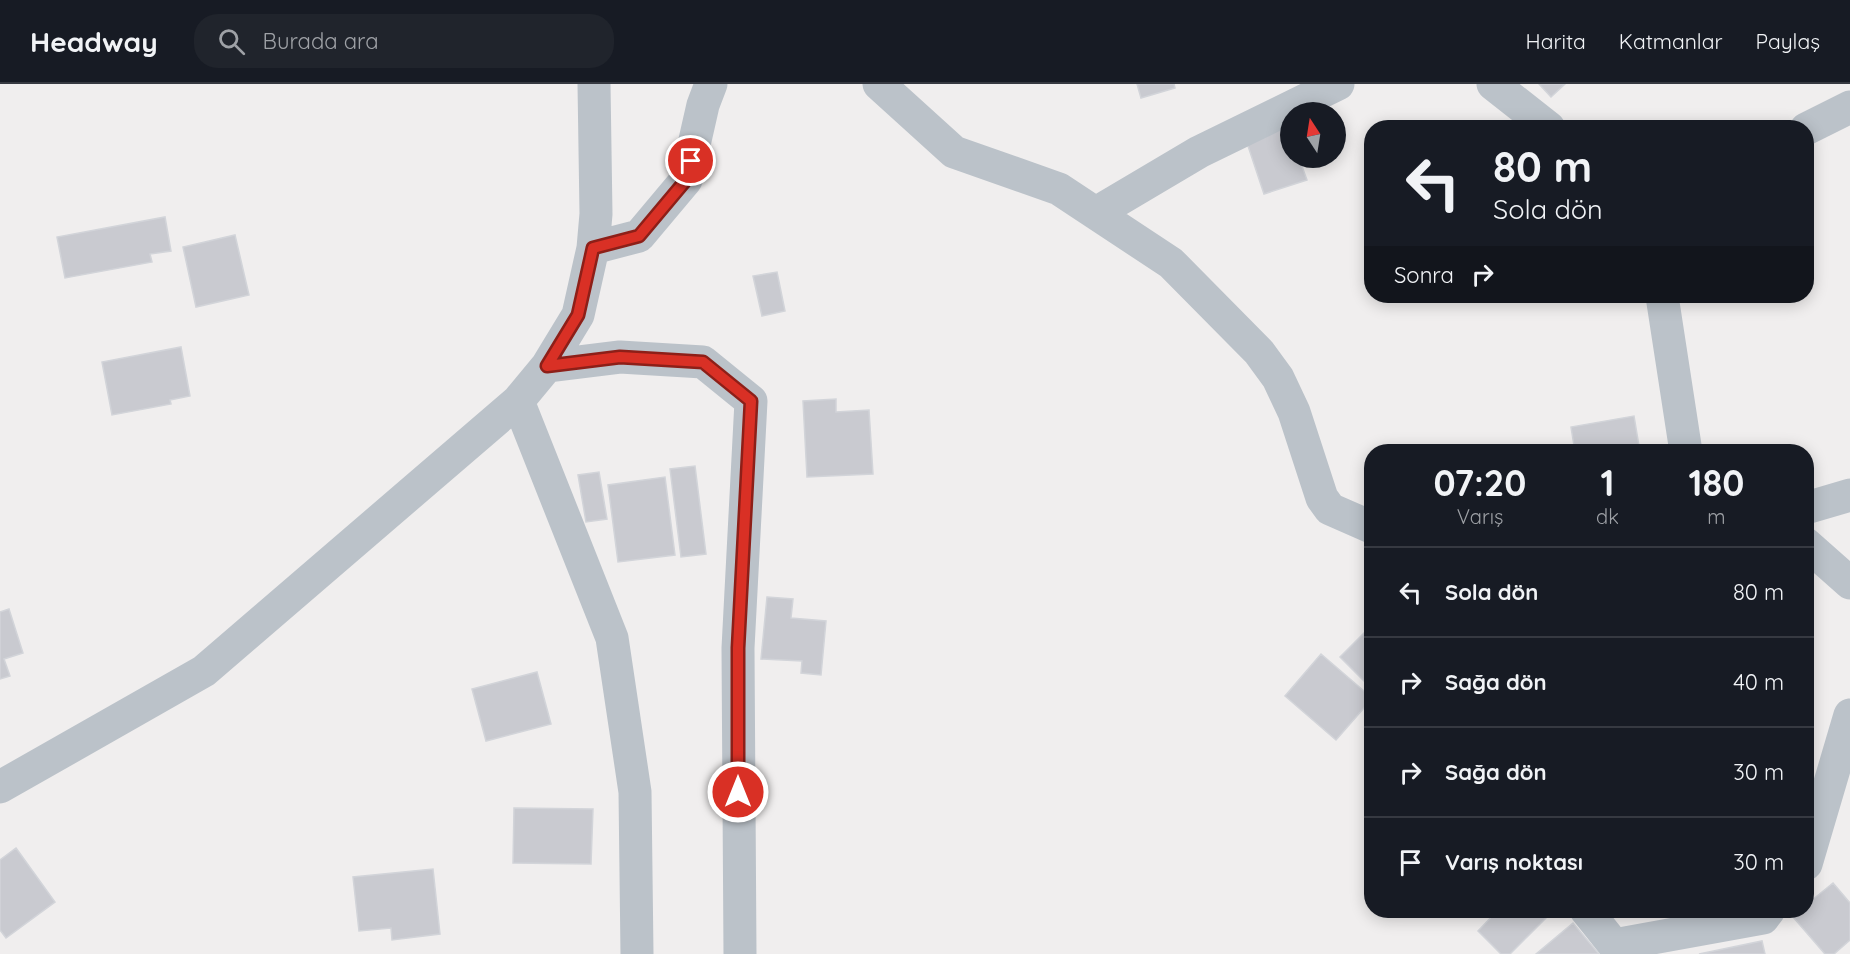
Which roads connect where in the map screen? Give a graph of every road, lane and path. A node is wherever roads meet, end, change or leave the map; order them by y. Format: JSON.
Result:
{"nodes":[{"id":1,"x":594,"y":84,"type":"edge"},
{"id":2,"x":711,"y":84,"type":"edge"},
{"id":3,"x":879,"y":84,"type":"edge"},
{"id":4,"x":1338,"y":84,"type":"edge"},
{"id":5,"x":1493,"y":84,"type":"edge"},
{"id":6,"x":1850,"y":107,"type":"edge"},
{"id":7,"x":1539,"y":120,"type":"edge"},
{"id":8,"x":1814,"y":125,"type":"edge"},
{"id":9,"x":1096,"y":213,"type":"junction"},
{"id":10,"x":593,"y":248,"type":"junction"},
{"id":11,"x":1663,"y":303,"type":"edge"},
{"id":12,"x":547,"y":366,"type":"junction"},
{"id":13,"x":518,"y":401,"type":"junction"},
{"id":14,"x":1685,"y":444,"type":"edge"},
{"id":15,"x":1850,"y":495,"type":"edge"},
{"id":16,"x":1814,"y":506,"type":"edge"},
{"id":17,"x":1364,"y":524,"type":"edge"},
{"id":18,"x":1814,"y":551,"type":"edge"},
{"id":19,"x":1850,"y":583,"type":"edge"},
{"id":20,"x":1850,"y":715,"type":"edge"},
{"id":21,"x":0,"y":787,"type":"edge"},
{"id":22,"x":1814,"y":837,"type":"edge"},
{"id":23,"x":1592,"y":918,"type":"edge"},
{"id":24,"x":1763,"y":918,"type":"edge"},
{"id":25,"x":637,"y":954,"type":"edge"},
{"id":26,"x":740,"y":954,"type":"edge"}],
"edges":[{"from":1,"to":10,"type":"street"},
{"from":2,"to":10,"type":"street"},
{"from":3,"to":9,"type":"street"},
{"from":4,"to":9,"type":"street"},
{"from":5,"to":7,"type":"street"},
{"from":6,"to":8,"type":"street"},
{"from":9,"to":17,"type":"street"},
{"from":10,"to":12,"type":"street"},
{"from":11,"to":14,"type":"street"},
{"from":12,"to":13,"type":"street"},
{"from":12,"to":26,"type":"street"},
{"from":13,"to":21,"type":"street"},
{"from":13,"to":25,"type":"street"},
{"from":15,"to":16,"type":"street"},
{"from":18,"to":19,"type":"street"},
{"from":20,"to":22,"type":"street"},
{"from":23,"to":24,"type":"street"}]}
